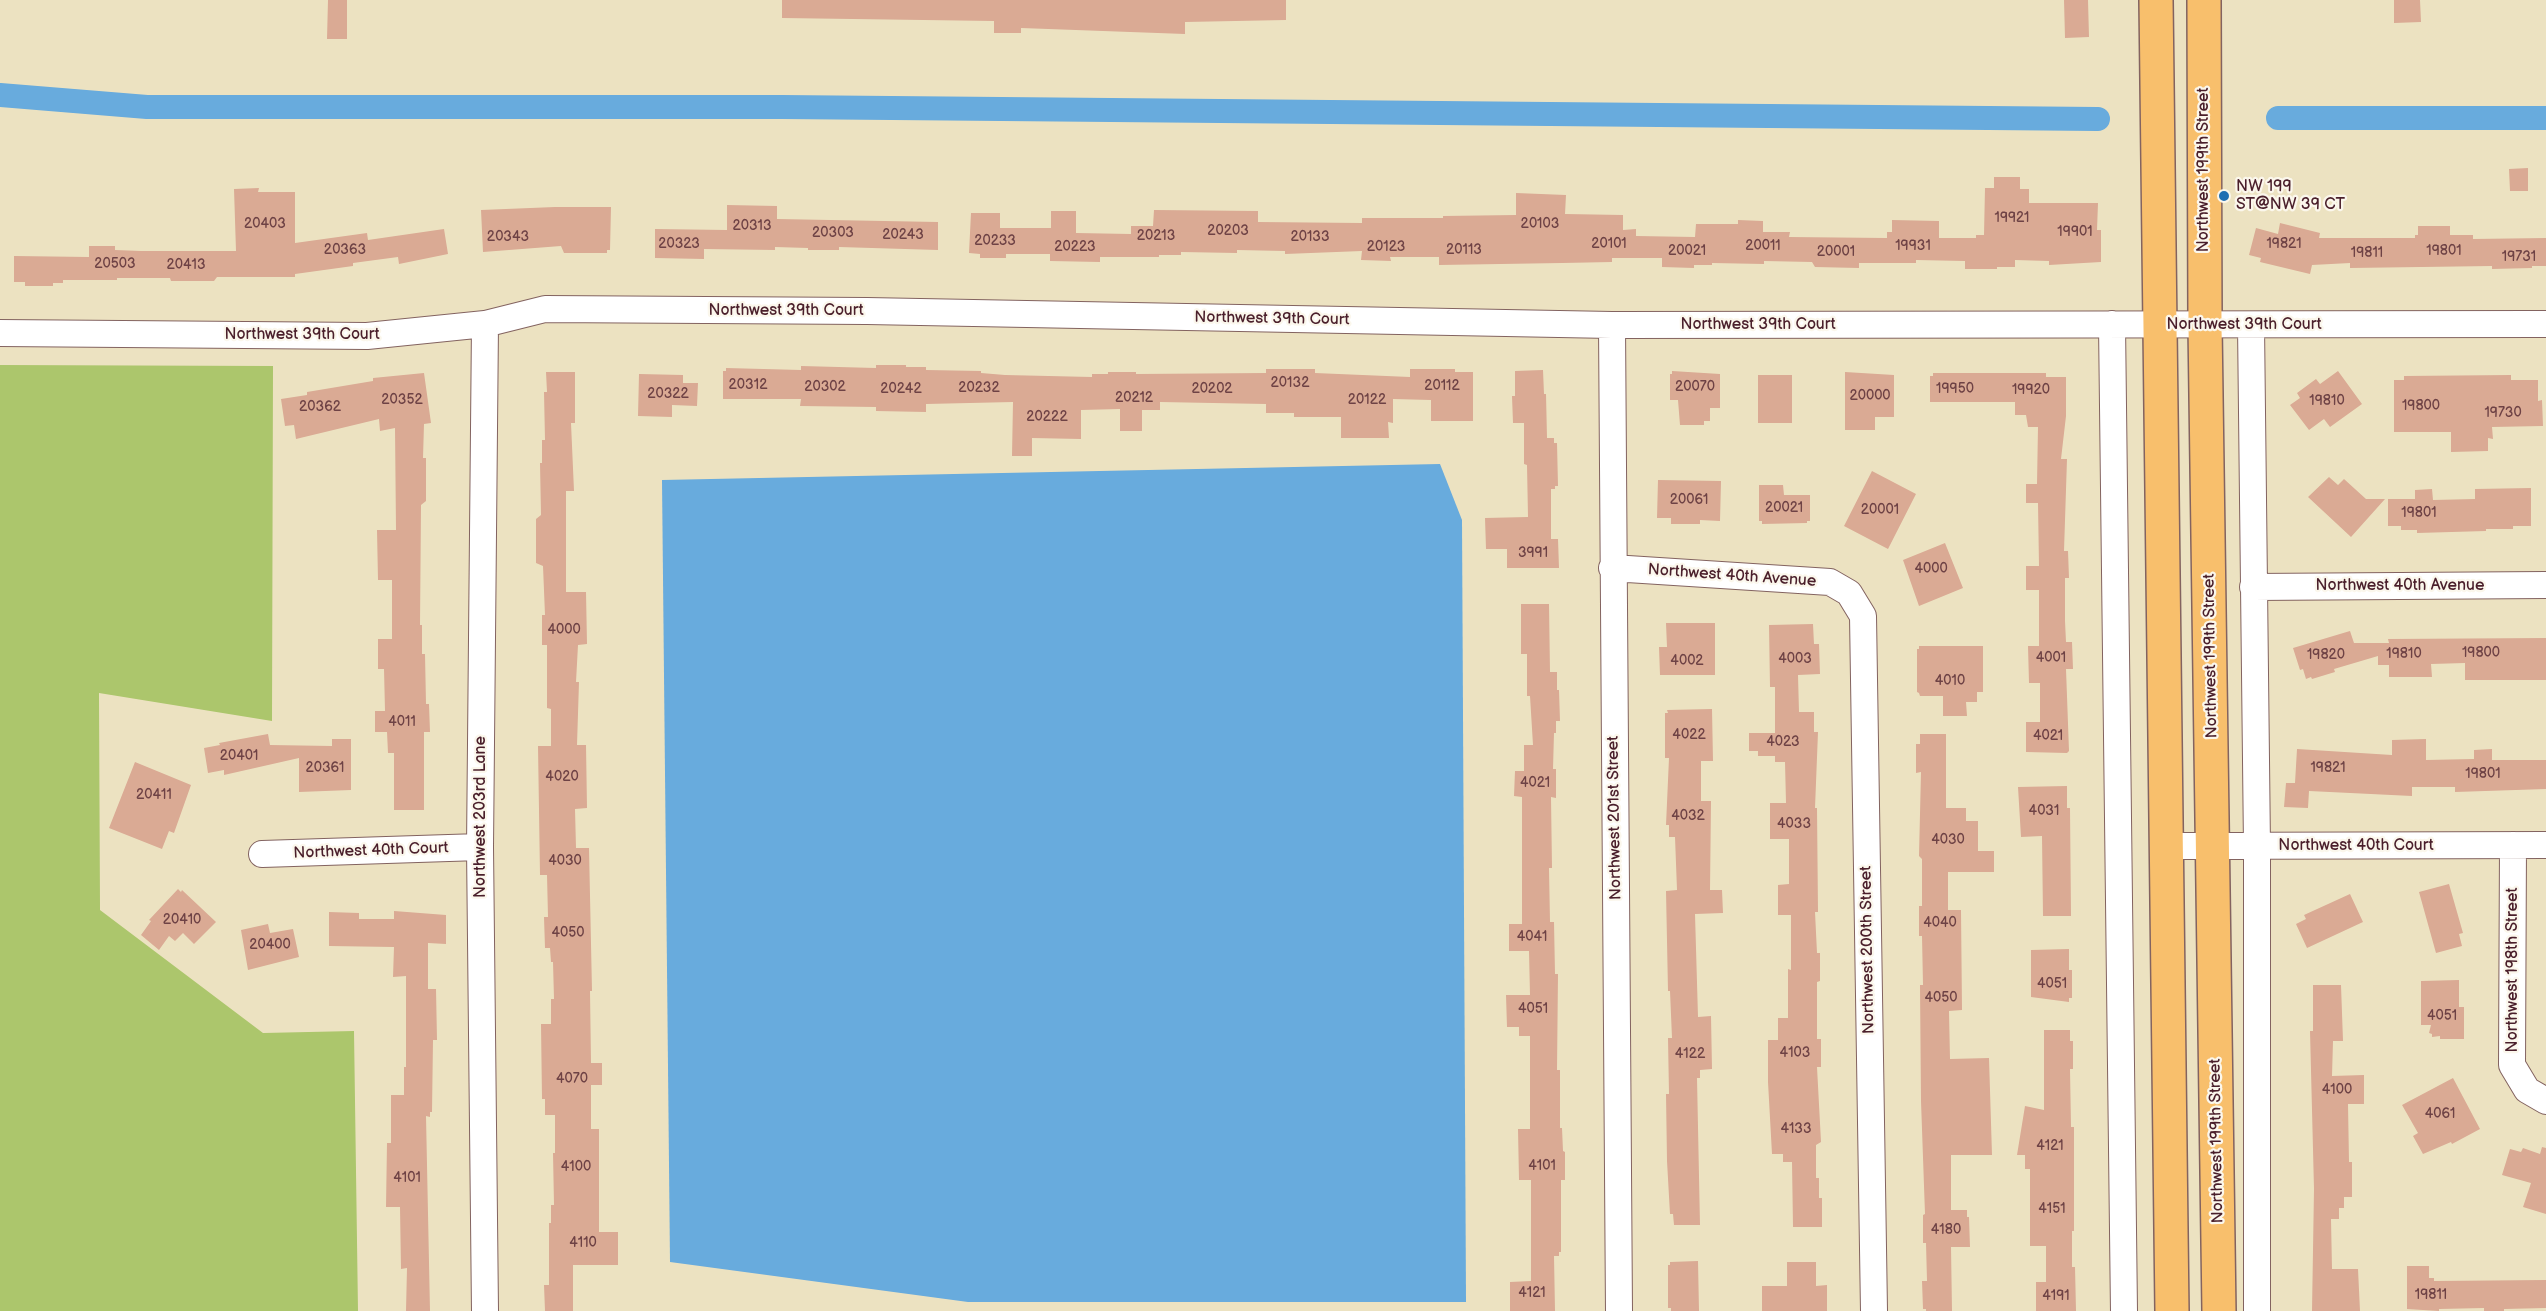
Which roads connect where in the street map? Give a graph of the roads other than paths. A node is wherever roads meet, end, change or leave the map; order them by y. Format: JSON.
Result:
{"nodes":[{"id":1,"x":2156,"y":0,"type":"edge"},
{"id":2,"x":2204,"y":0,"type":"edge"},
{"id":3,"x":485,"y":324,"type":"junction"},
{"id":4,"x":2112,"y":324,"type":"junction"},
{"id":5,"x":2160,"y":324,"type":"junction"},
{"id":6,"x":2546,"y":324,"type":"edge"},
{"id":7,"x":1612,"y":325,"type":"junction"},
{"id":8,"x":2205,"y":325,"type":"junction"},
{"id":9,"x":2251,"y":326,"type":"junction"},
{"id":10,"x":0,"y":333,"type":"edge"},
{"id":11,"x":1612,"y":568,"type":"junction"},
{"id":12,"x":2546,"y":585,"type":"edge"},
{"id":13,"x":2253,"y":587,"type":"junction"},
{"id":14,"x":1848,"y":593,"type":"joint"},
{"id":15,"x":2513,"y":845,"type":"junction"},
{"id":16,"x":2546,"y":845,"type":"edge"},
{"id":17,"x":2166,"y":846,"type":"junction"},
{"id":18,"x":2214,"y":846,"type":"junction"},
{"id":19,"x":480,"y":847,"type":"junction"},
{"id":20,"x":2257,"y":847,"type":"junction"},
{"id":21,"x":262,"y":854,"type":"dead end"},
{"id":22,"x":2536,"y":1095,"type":"edge"},
{"id":23,"x":485,"y":1311,"type":"edge"},
{"id":24,"x":1619,"y":1311,"type":"edge"},
{"id":25,"x":1874,"y":1311,"type":"edge"},
{"id":26,"x":2124,"y":1311,"type":"edge"},
{"id":27,"x":2172,"y":1311,"type":"edge"},
{"id":28,"x":2219,"y":1311,"type":"edge"},
{"id":29,"x":2257,"y":1311,"type":"edge"}],
"edges":[{"from":1,"to":5,"type":"main road"},
{"from":2,"to":8,"type":"main road","name":"Northwest 199th Street"},
{"from":3,"to":7,"type":"street","name":"Northwest 39th Court"},
{"from":3,"to":10,"type":"street","name":"Northwest 39th Court"},
{"from":3,"to":19,"type":"street","name":"Northwest 203rd Lane"},
{"from":4,"to":5,"type":"street","name":"Northwest 39th Court"},
{"from":4,"to":7,"type":"street","name":"Northwest 39th Court"},
{"from":4,"to":26,"type":"street"},
{"from":5,"to":8,"type":"street","name":"Northwest 39th Court"},
{"from":5,"to":17,"type":"main road"},
{"from":6,"to":9,"type":"street","name":"Northwest 39th Court"},
{"from":7,"to":11,"type":"street","name":"Northwest 201st Street"},
{"from":8,"to":9,"type":"street","name":"Northwest 39th Court"},
{"from":8,"to":18,"type":"main road","name":"Northwest 199th Street"},
{"from":9,"to":13,"type":"street"},
{"from":11,"to":14,"type":"street","name":"Northwest 40th Avenue"},
{"from":11,"to":24,"type":"street","name":"Northwest 201st Street"},
{"from":12,"to":13,"type":"street","name":"Northwest 40th Avenue"},
{"from":13,"to":20,"type":"street"},
{"from":14,"to":25,"type":"street","name":"Northwest 200th Street"},
{"from":15,"to":16,"type":"street","name":"Northwest 40th Court"},
{"from":15,"to":20,"type":"street","name":"Northwest 40th Court"},
{"from":15,"to":22,"type":"street","name":"Northwest 198th Street"},
{"from":17,"to":18,"type":"street","name":"Northwest 40th Court"},
{"from":17,"to":27,"type":"main road"},
{"from":18,"to":20,"type":"street","name":"Northwest 40th Court"},
{"from":18,"to":28,"type":"main road","name":"Northwest 199th Street"},
{"from":19,"to":21,"type":"street","name":"Northwest 40th Court"},
{"from":19,"to":23,"type":"street","name":"Northwest 203rd Lane"},
{"from":20,"to":29,"type":"street"}]}
